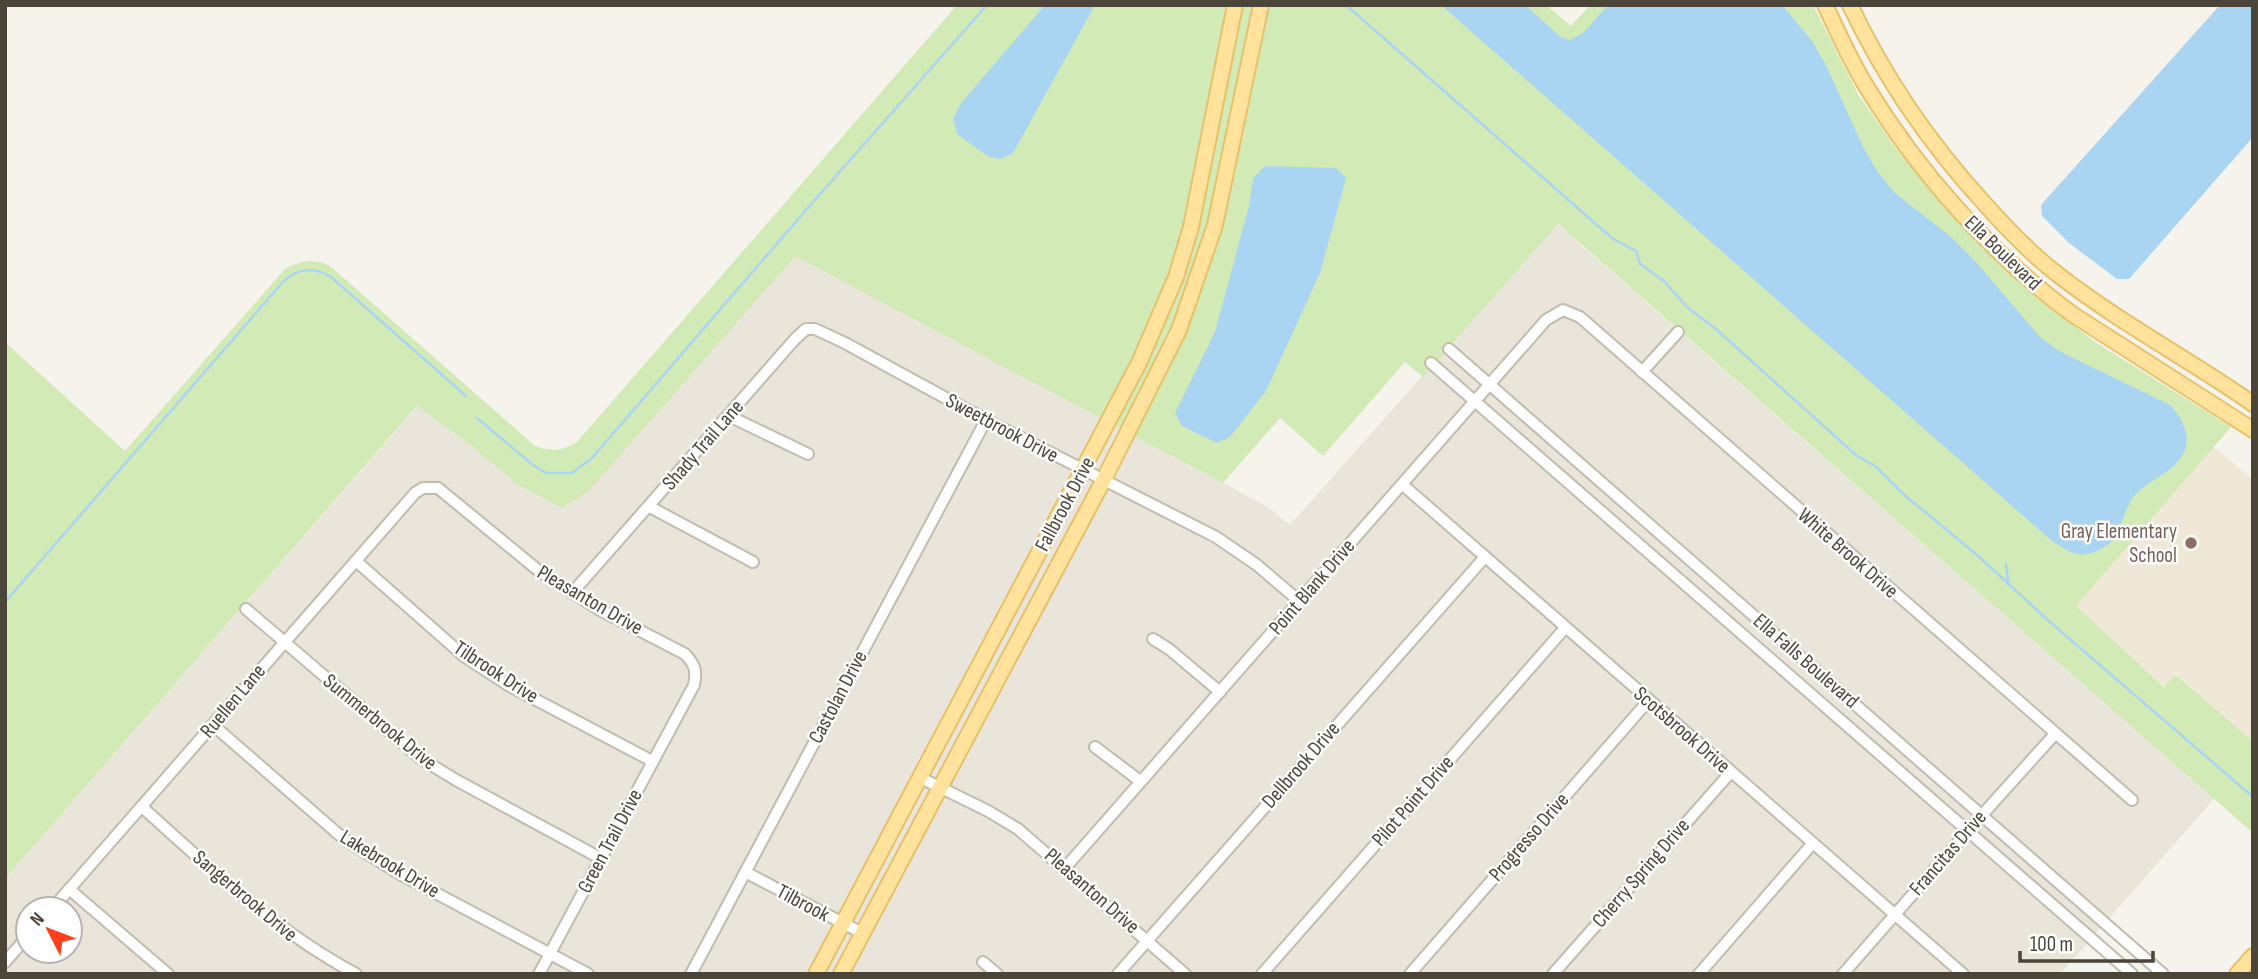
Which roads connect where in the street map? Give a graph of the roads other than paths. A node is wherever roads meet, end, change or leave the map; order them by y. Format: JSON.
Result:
{"nodes":[{"id":1,"x":1235,"y":5,"type":"edge"},
{"id":2,"x":1261,"y":5,"type":"edge"},
{"id":3,"x":1825,"y":5,"type":"edge"},
{"id":4,"x":1850,"y":5,"type":"edge"},
{"id":5,"x":1976,"y":194,"type":"junction"},
{"id":6,"x":1959,"y":209,"type":"junction"},
{"id":7,"x":1176,"y":277,"type":"junction"},
{"id":8,"x":1197,"y":283,"type":"junction"},
{"id":9,"x":1563,"y":310,"type":"joint"},
{"id":10,"x":1678,"y":332,"type":"dead end"},
{"id":11,"x":845,"y":343,"type":"joint"},
{"id":12,"x":1449,"y":349,"type":"dead end"},
{"id":13,"x":1431,"y":363,"type":"dead end"},
{"id":14,"x":1642,"y":372,"type":"junction"},
{"id":15,"x":1491,"y":383,"type":"junction"},
{"id":16,"x":1475,"y":401,"type":"junction"},
{"id":17,"x":2253,"y":404,"type":"edge"},
{"id":18,"x":729,"y":415,"type":"junction"},
{"id":19,"x":986,"y":420,"type":"junction"},
{"id":20,"x":2252,"y":427,"type":"edge"},
{"id":21,"x":808,"y":454,"type":"dead end"},
{"id":22,"x":1083,"y":471,"type":"junction"},
{"id":23,"x":1103,"y":481,"type":"junction"},
{"id":24,"x":1403,"y":485,"type":"junction"},
{"id":25,"x":415,"y":493,"type":"joint"},
{"id":26,"x":650,"y":507,"type":"junction"},
{"id":27,"x":1654,"y":529,"type":"junction"},
{"id":28,"x":1639,"y":546,"type":"junction"},
{"id":29,"x":1485,"y":557,"type":"junction"},
{"id":30,"x":356,"y":561,"type":"junction"},
{"id":31,"x":753,"y":562,"type":"dead end"},
{"id":32,"x":572,"y":593,"type":"junction"},
{"id":33,"x":1299,"y":601,"type":"junction"},
{"id":34,"x":1011,"y":604,"type":"junction"},
{"id":35,"x":246,"y":608,"type":"dead end"},
{"id":36,"x":1032,"y":615,"type":"junction"},
{"id":37,"x":1565,"y":628,"type":"junction"},
{"id":38,"x":1153,"y":639,"type":"dead end"},
{"id":39,"x":283,"y":642,"type":"junction"},
{"id":40,"x":1800,"y":656,"type":"junction"},
{"id":41,"x":1784,"y":673,"type":"junction"},
{"id":42,"x":1220,"y":692,"type":"junction"},
{"id":43,"x":1649,"y":701,"type":"junction"},
{"id":44,"x":681,"y":709,"type":"joint"},
{"id":45,"x":213,"y":725,"type":"junction"},
{"id":46,"x":2055,"y":734,"type":"junction"},
{"id":47,"x":1095,"y":747,"type":"dead end"},
{"id":48,"x":652,"y":761,"type":"junction"},
{"id":49,"x":1730,"y":772,"type":"junction"},
{"id":50,"x":919,"y":777,"type":"junction"},
{"id":51,"x":1140,"y":781,"type":"junction"},
{"id":52,"x":940,"y":787,"type":"junction"},
{"id":53,"x":2132,"y":800,"type":"dead end"},
{"id":54,"x":142,"y":807,"type":"junction"},
{"id":55,"x":1982,"y":814,"type":"junction"},
{"id":56,"x":1967,"y":831,"type":"junction"},
{"id":57,"x":1813,"y":843,"type":"junction"},
{"id":58,"x":600,"y":858,"type":"junction"},
{"id":59,"x":1065,"y":868,"type":"junction"},
{"id":60,"x":745,"y":872,"type":"junction"},
{"id":61,"x":69,"y":889,"type":"junction"},
{"id":62,"x":64,"y":895,"type":"edge"},
{"id":63,"x":1895,"y":914,"type":"junction"},
{"id":64,"x":843,"y":924,"type":"junction"},
{"id":65,"x":862,"y":933,"type":"junction"},
{"id":66,"x":1148,"y":940,"type":"junction"},
{"id":67,"x":550,"y":954,"type":"junction"},
{"id":68,"x":2253,"y":956,"type":"edge"},
{"id":69,"x":983,"y":962,"type":"dead end"},
{"id":70,"x":168,"y":974,"type":"edge"},
{"id":71,"x":356,"y":974,"type":"edge"},
{"id":72,"x":539,"y":974,"type":"edge"},
{"id":73,"x":588,"y":974,"type":"edge"},
{"id":74,"x":691,"y":974,"type":"edge"},
{"id":75,"x":816,"y":974,"type":"edge"},
{"id":76,"x":841,"y":974,"type":"edge"},
{"id":77,"x":997,"y":974,"type":"edge"},
{"id":78,"x":1118,"y":974,"type":"edge"},
{"id":79,"x":1185,"y":974,"type":"edge"},
{"id":80,"x":1262,"y":974,"type":"edge"},
{"id":81,"x":1410,"y":974,"type":"edge"},
{"id":82,"x":1553,"y":974,"type":"edge"},
{"id":83,"x":1699,"y":974,"type":"edge"},
{"id":84,"x":1843,"y":974,"type":"edge"},
{"id":85,"x":1963,"y":974,"type":"edge"},
{"id":86,"x":2132,"y":974,"type":"edge"},
{"id":87,"x":2163,"y":974,"type":"edge"},
{"id":88,"x":2237,"y":974,"type":"edge"}],
"edges":[{"from":1,"to":7,"type":"main road","name":"Fallbrook Drive"},
{"from":2,"to":8,"type":"main road","name":"Fallbrook Drive"},
{"from":3,"to":6,"type":"main road","name":"Ella Boulevard"},
{"from":4,"to":5,"type":"main road","name":"Ella Boulevard"},
{"from":5,"to":6,"type":"main road"},
{"from":5,"to":17,"type":"main road","name":"Ella Boulevard"},
{"from":6,"to":20,"type":"main road","name":"Ella Boulevard"},
{"from":7,"to":8,"type":"main road"},
{"from":7,"to":22,"type":"main road","name":"Fallbrook Drive"},
{"from":8,"to":23,"type":"main road","name":"Fallbrook Drive"},
{"from":9,"to":14,"type":"street","name":"White Brook Drive"},
{"from":9,"to":15,"type":"street","name":"Point Blank Drive"},
{"from":10,"to":14,"type":"street"},
{"from":11,"to":18,"type":"street","name":"Shady Trail Lane"},
{"from":11,"to":19,"type":"street","name":"Sweetbrook Drive"},
{"from":12,"to":15,"type":"street","name":"Ella Falls Boulevard"},
{"from":13,"to":16,"type":"street","name":"Ella Falls Boulevard"},
{"from":14,"to":46,"type":"street","name":"White Brook Drive"},
{"from":15,"to":16,"type":"street","name":"Point Blank Drive"},
{"from":15,"to":27,"type":"street","name":"Ella Falls Boulevard"},
{"from":16,"to":24,"type":"street","name":"Point Blank Drive"},
{"from":16,"to":28,"type":"street","name":"Ella Falls Boulevard"},
{"from":18,"to":21,"type":"street"},
{"from":18,"to":26,"type":"street","name":"Shady Trail Lane"},
{"from":19,"to":22,"type":"street","name":"Sweetbrook Drive"},
{"from":19,"to":60,"type":"street","name":"Castolan Drive"},
{"from":22,"to":23,"type":"street","name":"Sweetbrook Drive"},
{"from":22,"to":34,"type":"main road","name":"Fallbrook Drive"},
{"from":23,"to":33,"type":"street","name":"Sweetbrook Drive"},
{"from":23,"to":36,"type":"main road","name":"Fallbrook Drive"},
{"from":24,"to":29,"type":"street","name":"Scotsbrook Drive"},
{"from":24,"to":33,"type":"street","name":"Point Blank Drive"},
{"from":25,"to":30,"type":"street","name":"Ruellen Lane"},
{"from":25,"to":32,"type":"street","name":"Pleasanton Drive"},
{"from":26,"to":31,"type":"street"},
{"from":26,"to":32,"type":"street","name":"Shady Trail Lane"},
{"from":27,"to":28,"type":"street"},
{"from":27,"to":40,"type":"street","name":"Ella Falls Boulevard"},
{"from":28,"to":41,"type":"street","name":"Ella Falls Boulevard"},
{"from":29,"to":37,"type":"street","name":"Scotsbrook Drive"},
{"from":29,"to":66,"type":"street","name":"Dellbrook Drive"},
{"from":30,"to":39,"type":"street","name":"Ruellen Lane"},
{"from":30,"to":48,"type":"street","name":"Tilbrook Drive"},
{"from":32,"to":44,"type":"street","name":"Pleasanton Drive"},
{"from":33,"to":42,"type":"street","name":"Point Blank Drive"},
{"from":34,"to":36,"type":"main road"},
{"from":34,"to":50,"type":"main road","name":"Fallbrook Drive"},
{"from":35,"to":39,"type":"street","name":"Summerbrook Drive"},
{"from":36,"to":52,"type":"main road","name":"Fallbrook Drive"},
{"from":37,"to":43,"type":"street","name":"Scotsbrook Drive"},
{"from":37,"to":80,"type":"street","name":"Pilot Point Drive"},
{"from":38,"to":42,"type":"street"},
{"from":39,"to":45,"type":"street","name":"Ruellen Lane"},
{"from":39,"to":58,"type":"street","name":"Summerbrook Drive"},
{"from":40,"to":41,"type":"street"},
{"from":40,"to":55,"type":"street","name":"Ella Falls Boulevard"},
{"from":41,"to":56,"type":"street","name":"Ella Falls Boulevard"},
{"from":42,"to":51,"type":"street","name":"Point Blank Drive"},
{"from":43,"to":49,"type":"street","name":"Scotsbrook Drive"},
{"from":43,"to":81,"type":"street","name":"Progresso Drive"},
{"from":44,"to":48,"type":"street","name":"Green Trail Drive"},
{"from":45,"to":54,"type":"street","name":"Ruellen Lane"},
{"from":45,"to":67,"type":"street","name":"Lakebrook Drive"},
{"from":46,"to":53,"type":"street","name":"White Brook Drive"},
{"from":46,"to":55,"type":"street","name":"Francitas Drive"},
{"from":47,"to":51,"type":"street"},
{"from":48,"to":58,"type":"street","name":"Green Trail Drive"},
{"from":49,"to":57,"type":"street","name":"Scotsbrook Drive"},
{"from":49,"to":82,"type":"street","name":"Cherry Spring Drive"},
{"from":50,"to":52,"type":"street","name":"Pleasanton Drive"},
{"from":50,"to":64,"type":"main road","name":"Fallbrook Drive"},
{"from":51,"to":59,"type":"street","name":"Point Blank Drive"},
{"from":52,"to":59,"type":"street","name":"Pleasanton Drive"},
{"from":52,"to":65,"type":"main road","name":"Fallbrook Drive"},
{"from":54,"to":61,"type":"street","name":"Ruellen Lane"},
{"from":54,"to":71,"type":"street","name":"Sangerbrook Drive"},
{"from":55,"to":56,"type":"street","name":"Francitas Drive"},
{"from":55,"to":87,"type":"street","name":"Ella Falls Boulevard"},
{"from":56,"to":63,"type":"street","name":"Francitas Drive"},
{"from":56,"to":86,"type":"street","name":"Ella Falls Boulevard"},
{"from":57,"to":63,"type":"street","name":"Scotsbrook Drive"},
{"from":57,"to":83,"type":"street"},
{"from":58,"to":67,"type":"street","name":"Green Trail Drive"},
{"from":59,"to":66,"type":"street","name":"Pleasanton Drive"},
{"from":60,"to":64,"type":"street","name":"Tilbrook"},
{"from":60,"to":74,"type":"street","name":"Castolan Drive"},
{"from":61,"to":62,"type":"street","name":"Ruellen Lane"},
{"from":61,"to":70,"type":"street"},
{"from":63,"to":84,"type":"street","name":"Francitas Drive"},
{"from":63,"to":85,"type":"street","name":"Scotsbrook Drive"},
{"from":64,"to":65,"type":"street","name":"Tilbrook"},
{"from":64,"to":75,"type":"main road","name":"Fallbrook Drive"},
{"from":65,"to":76,"type":"main road","name":"Fallbrook Drive"},
{"from":66,"to":78,"type":"street","name":"Dellbrook Drive"},
{"from":66,"to":79,"type":"street","name":"Pleasanton Drive"},
{"from":67,"to":72,"type":"street","name":"Green Trail Drive"},
{"from":67,"to":73,"type":"street","name":"Lakebrook Drive"},
{"from":68,"to":88,"type":"main road"},
{"from":69,"to":77,"type":"street"}]}
